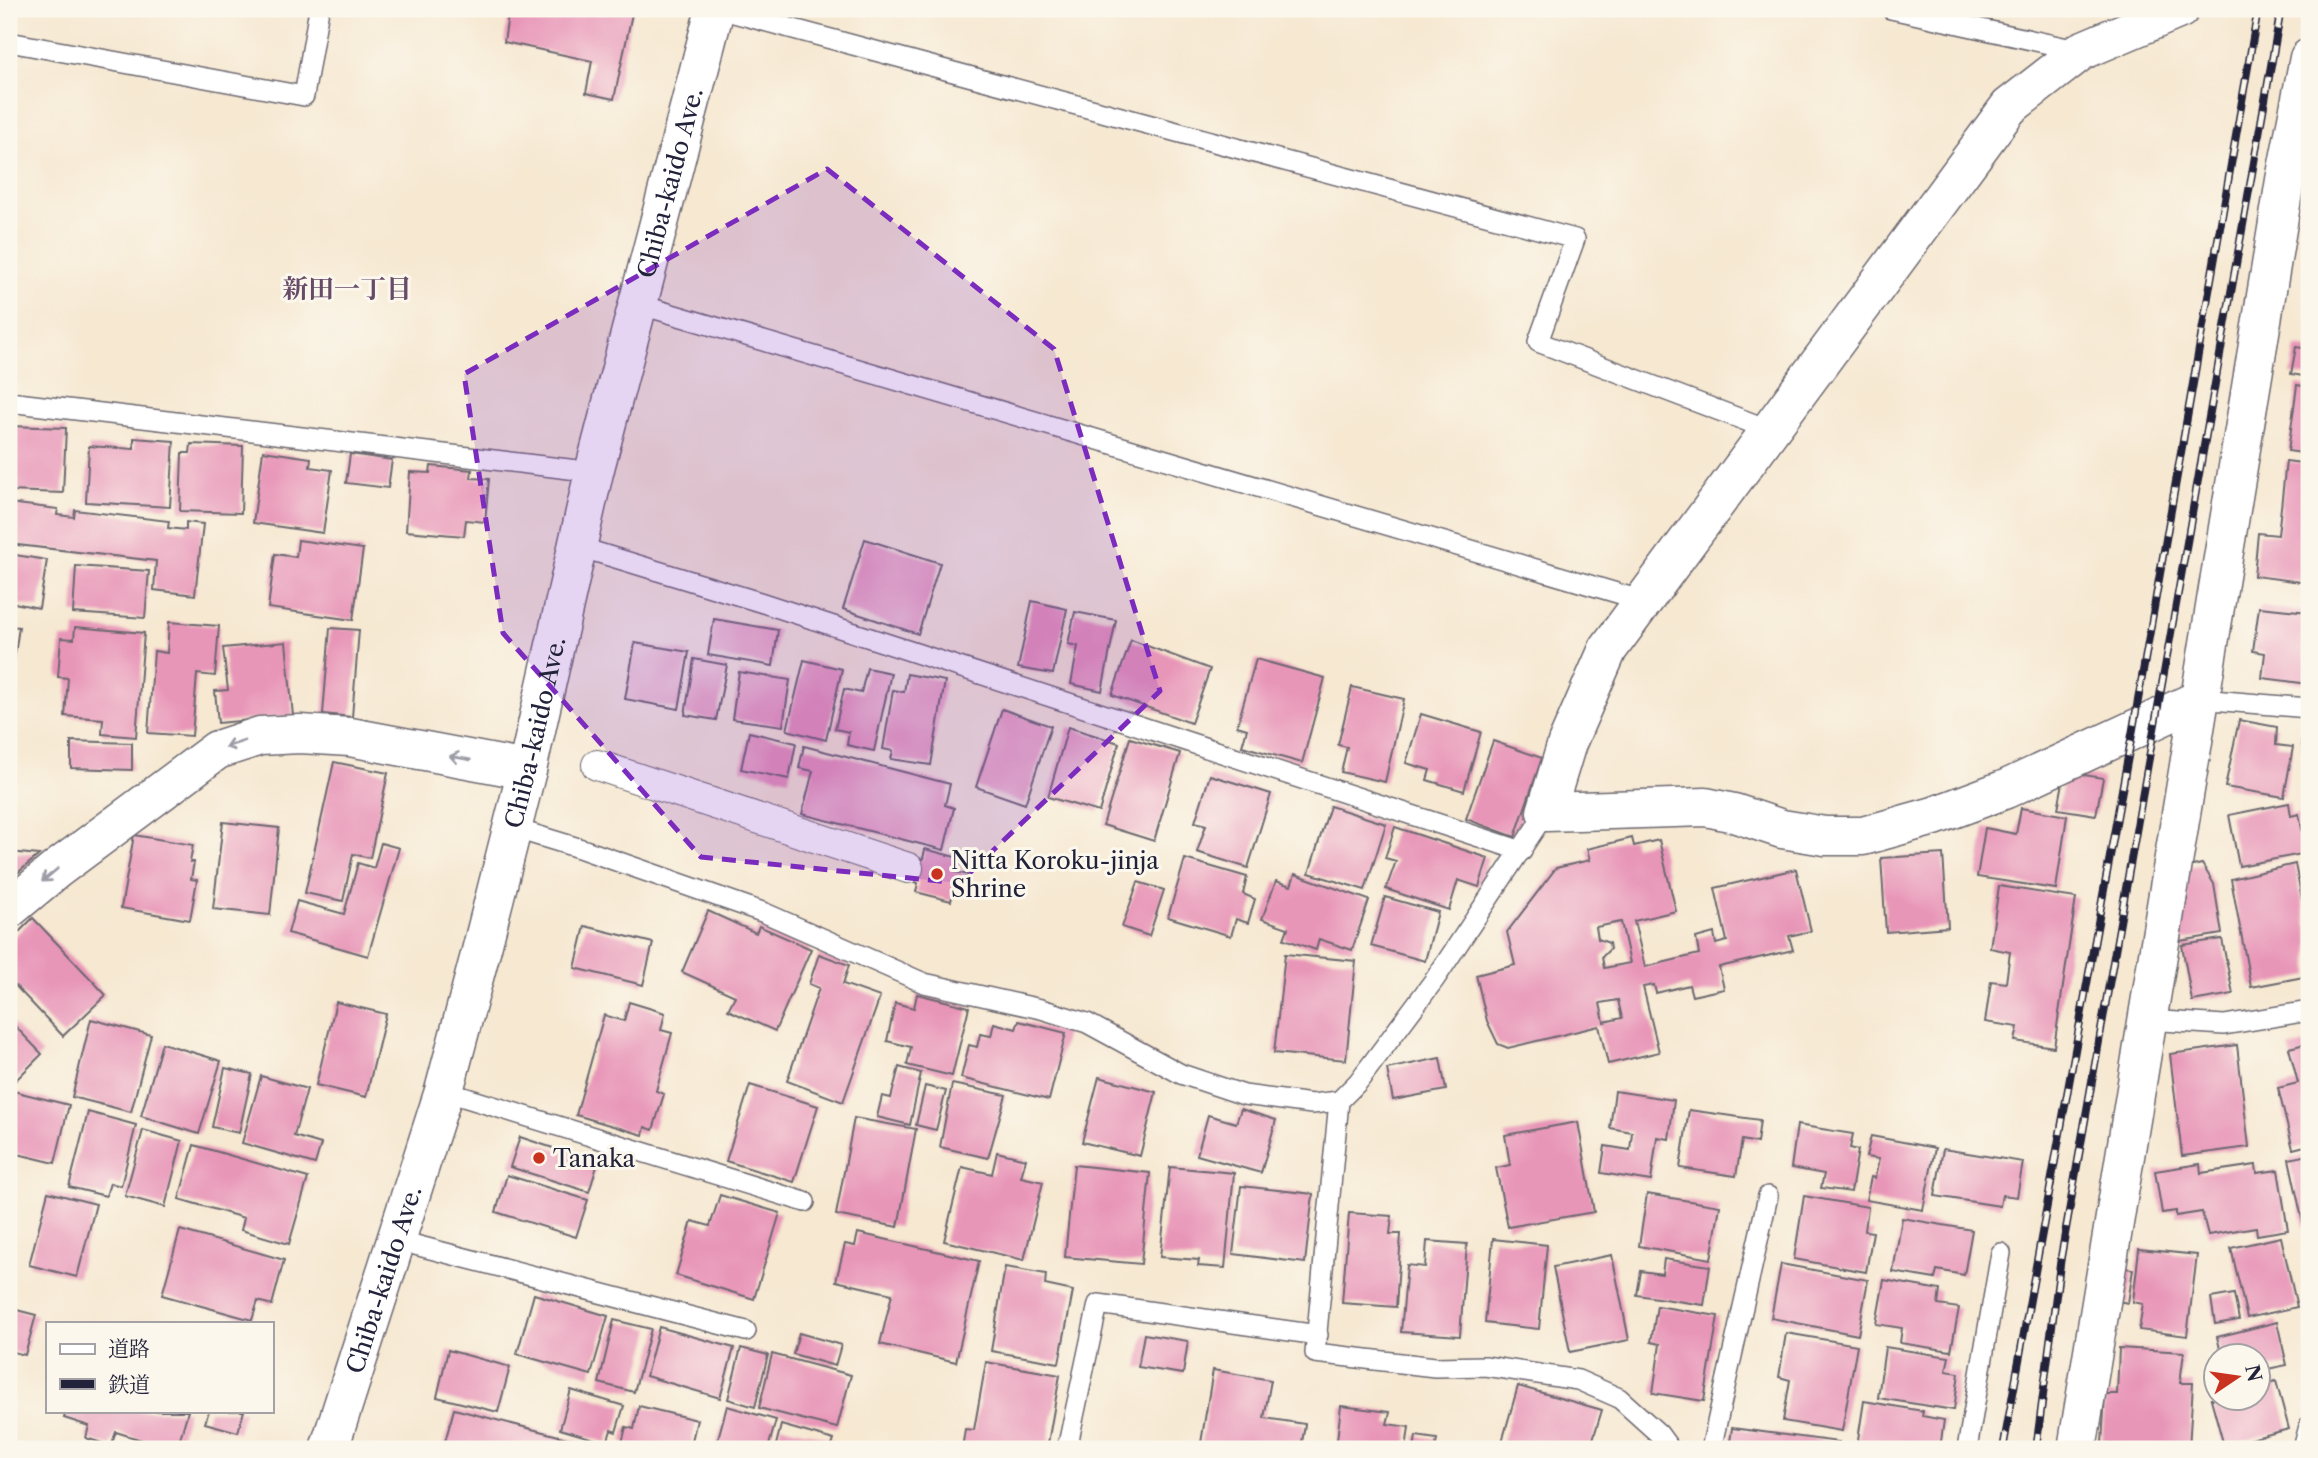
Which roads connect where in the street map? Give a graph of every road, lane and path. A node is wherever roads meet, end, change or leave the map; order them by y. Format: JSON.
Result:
{"nodes":[{"id":1,"x":319,"y":9,"type":"edge"},
{"id":2,"x":717,"y":9,"type":"edge"},
{"id":3,"x":1891,"y":9,"type":"edge"},
{"id":4,"x":2180,"y":9,"type":"edge"},
{"id":5,"x":9,"y":41,"type":"edge"},
{"id":6,"x":2081,"y":51,"type":"junction"},
{"id":7,"x":2309,"y":58,"type":"edge"},
{"id":8,"x":2297,"y":182,"type":"edge"},
{"id":9,"x":638,"y":304,"type":"junction"},
{"id":10,"x":9,"y":402,"type":"edge"},
{"id":11,"x":1770,"y":430,"type":"junction"},
{"id":12,"x":594,"y":472,"type":"junction"},
{"id":13,"x":576,"y":545,"type":"junction"},
{"id":14,"x":1644,"y":601,"type":"junction"},
{"id":15,"x":2200,"y":699,"type":"junction"},
{"id":16,"x":2309,"y":708,"type":"edge"},
{"id":17,"x":597,"y":765,"type":"dead end"},
{"id":18,"x":527,"y":770,"type":"junction"},
{"id":19,"x":1546,"y":812,"type":"junction"},
{"id":20,"x":513,"y":828,"type":"junction"},
{"id":21,"x":1522,"y":851,"type":"junction"},
{"id":22,"x":908,"y":868,"type":"dead end"},
{"id":23,"x":9,"y":909,"type":"edge"},
{"id":24,"x":2309,"y":1011,"type":"edge"},
{"id":25,"x":2148,"y":1020,"type":"junction"},
{"id":26,"x":444,"y":1091,"type":"junction"},
{"id":27,"x":1339,"y":1101,"type":"junction"},
{"id":28,"x":1768,"y":1196,"type":"dead end"},
{"id":29,"x":805,"y":1202,"type":"dead end"},
{"id":30,"x":396,"y":1240,"type":"junction"},
{"id":31,"x":2001,"y":1253,"type":"dead end"},
{"id":32,"x":746,"y":1331,"type":"dead end"},
{"id":33,"x":1318,"y":1335,"type":"junction"},
{"id":34,"x":2309,"y":1426,"type":"edge"},
{"id":35,"x":329,"y":1449,"type":"edge"},
{"id":36,"x":1067,"y":1449,"type":"edge"},
{"id":37,"x":1670,"y":1449,"type":"edge"},
{"id":38,"x":1712,"y":1449,"type":"edge"},
{"id":39,"x":1967,"y":1449,"type":"edge"},
{"id":40,"x":2077,"y":1449,"type":"edge"},
{"id":41,"x":2303,"y":1449,"type":"edge"}],
"edges":[{"from":1,"to":5,"type":"lane"},
{"from":2,"to":9,"type":"main road","name":"Chiba-kaido Ave."},
{"from":2,"to":11,"type":"lane"},
{"from":3,"to":6,"type":"lane"},
{"from":4,"to":6,"type":"main road"},
{"from":6,"to":11,"type":"main road"},
{"from":7,"to":8,"type":"main road"},
{"from":8,"to":15,"type":"main road"},
{"from":9,"to":12,"type":"main road","name":"Chiba-kaido Ave."},
{"from":9,"to":14,"type":"lane"},
{"from":10,"to":12,"type":"lane"},
{"from":11,"to":14,"type":"main road"},
{"from":12,"to":13,"type":"main road","name":"Chiba-kaido Ave."},
{"from":13,"to":18,"type":"main road","name":"Chiba-kaido Ave."},
{"from":13,"to":21,"type":"lane"},
{"from":14,"to":19,"type":"main road"},
{"from":15,"to":16,"type":"lane"},
{"from":15,"to":19,"type":"main road"},
{"from":15,"to":25,"type":"main road"},
{"from":17,"to":22,"type":"street"},
{"from":18,"to":20,"type":"main road","name":"Chiba-kaido Ave."},
{"from":18,"to":23,"type":"main road","one_way":true},
{"from":19,"to":21,"type":"lane"},
{"from":20,"to":26,"type":"main road","name":"Chiba-kaido Ave."},
{"from":20,"to":27,"type":"lane"},
{"from":21,"to":27,"type":"lane"},
{"from":24,"to":25,"type":"lane"},
{"from":25,"to":40,"type":"main road"},
{"from":26,"to":29,"type":"lane"},
{"from":26,"to":30,"type":"main road","name":"Chiba-kaido Ave."},
{"from":27,"to":33,"type":"lane"},
{"from":28,"to":38,"type":"lane"},
{"from":30,"to":32,"type":"lane"},
{"from":30,"to":35,"type":"main road","name":"Chiba-kaido Ave."},
{"from":31,"to":39,"type":"lane"},
{"from":33,"to":36,"type":"lane"},
{"from":33,"to":37,"type":"lane"},
{"from":34,"to":41,"type":"lane"}]}
